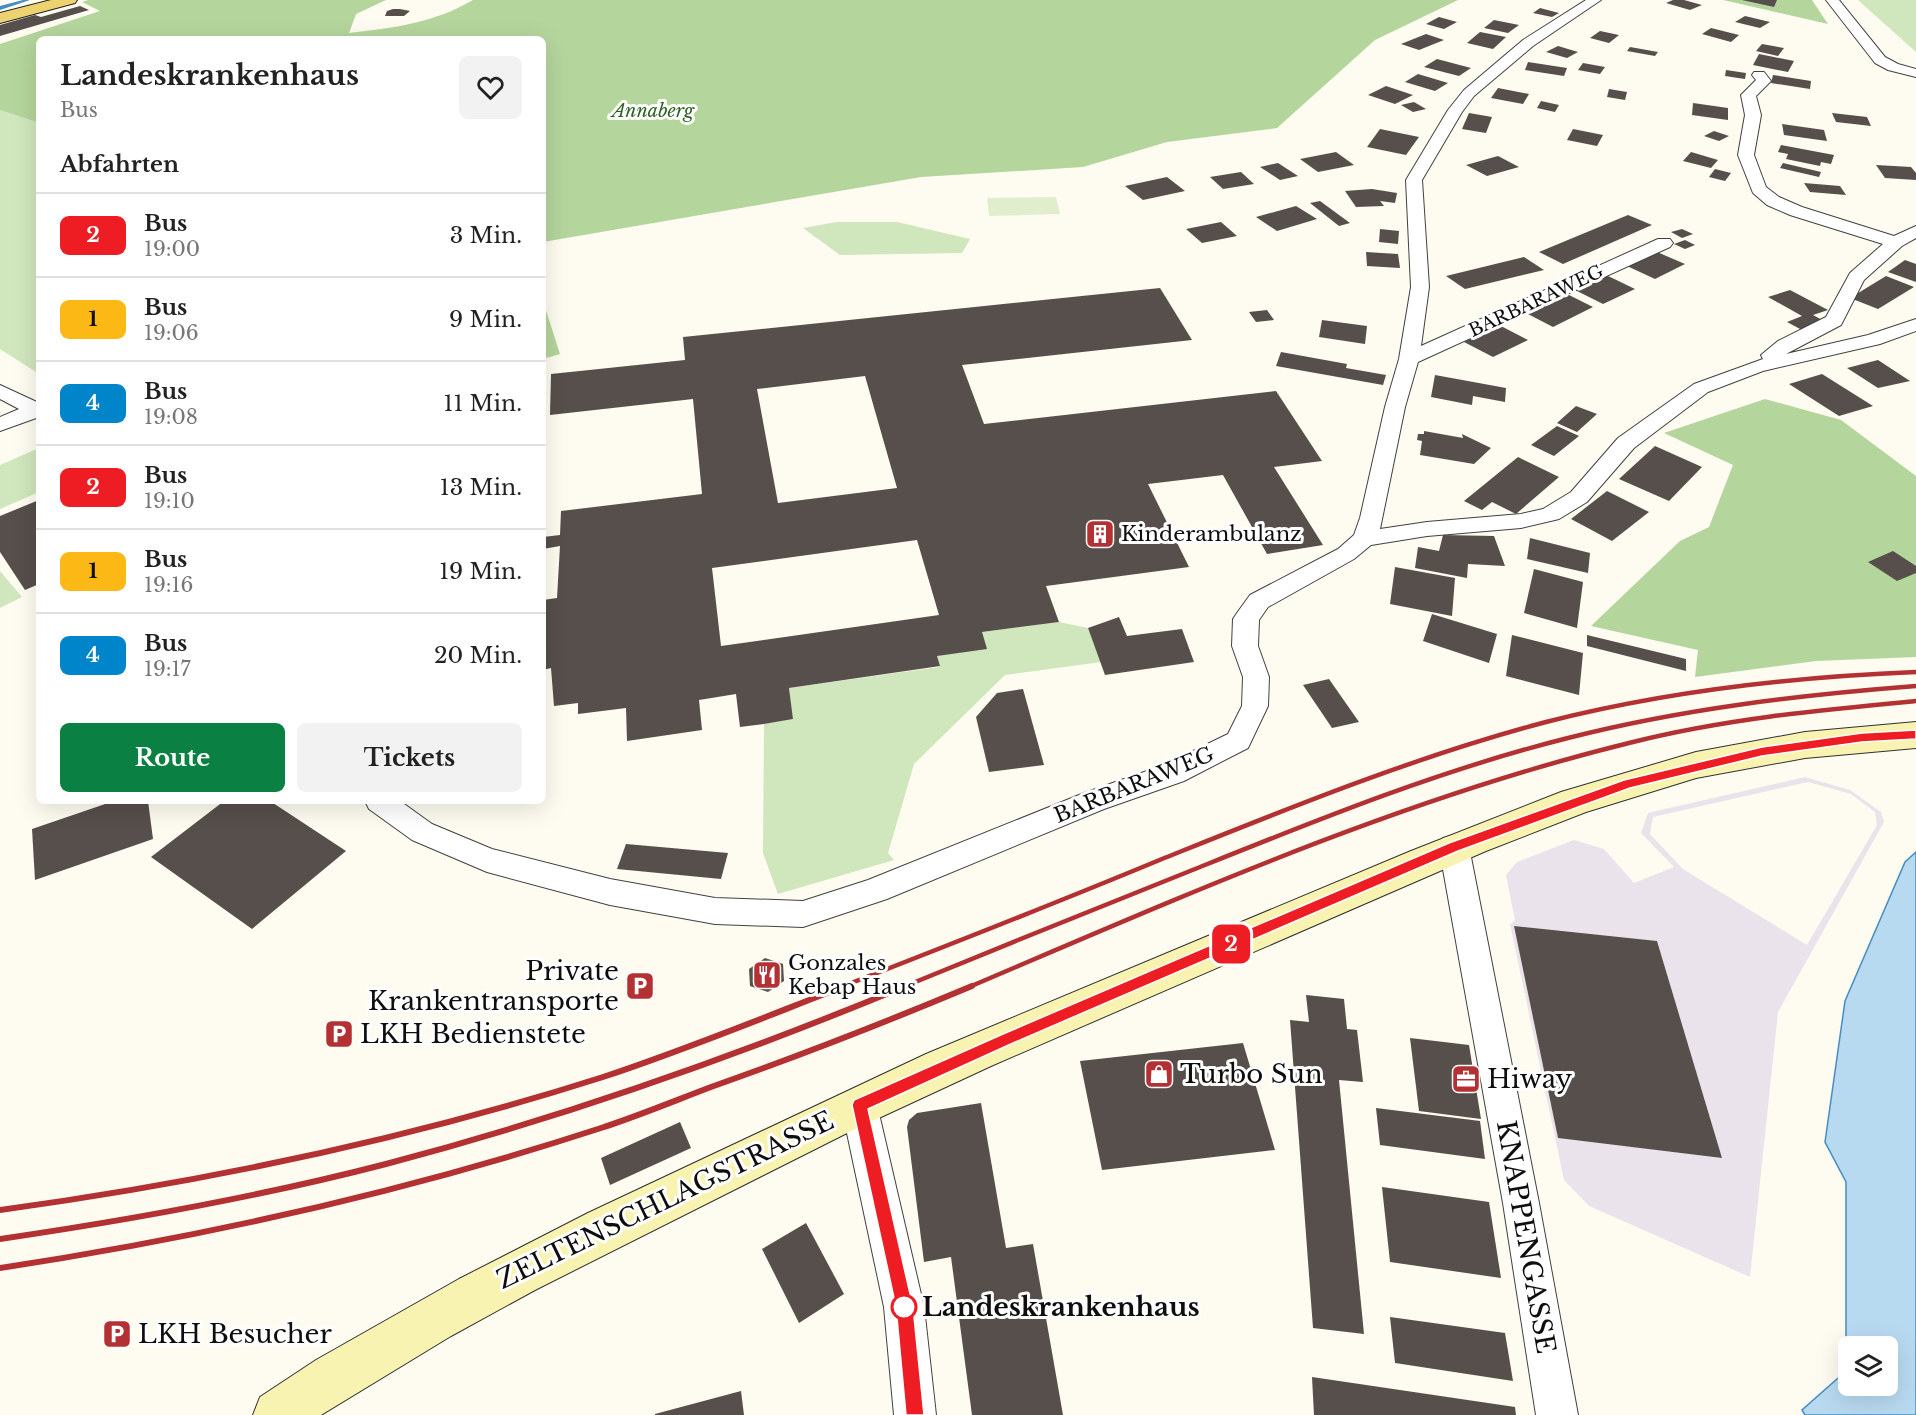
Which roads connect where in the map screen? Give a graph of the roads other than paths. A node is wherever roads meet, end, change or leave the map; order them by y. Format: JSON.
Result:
{"nodes":[{"id":1,"x":69,"y":0,"type":"edge"},
{"id":2,"x":1596,"y":0,"type":"edge"},
{"id":3,"x":1832,"y":0,"type":"edge"},
{"id":4,"x":0,"y":18,"type":"edge"},
{"id":5,"x":1916,"y":73,"type":"edge"},
{"id":6,"x":1760,"y":75,"type":"dead end"},
{"id":7,"x":1916,"y":231,"type":"edge"},
{"id":8,"x":1896,"y":242,"type":"junction"},
{"id":9,"x":1664,"y":243,"type":"dead end"},
{"id":10,"x":1916,"y":325,"type":"edge"},
{"id":11,"x":1409,"y":359,"type":"junction"},
{"id":12,"x":1757,"y":366,"type":"junction"},
{"id":13,"x":0,"y":391,"type":"edge"},
{"id":14,"x":36,"y":409,"type":"edge"},
{"id":15,"x":36,"y":411,"type":"edge"},
{"id":16,"x":0,"y":425,"type":"edge"},
{"id":17,"x":1364,"y":539,"type":"junction"},
{"id":18,"x":1916,"y":735,"type":"edge"},
{"id":19,"x":383,"y":804,"type":"edge"},
{"id":20,"x":1454,"y":847,"type":"junction"},
{"id":21,"x":859,"y":1105,"type":"junction"},
{"id":22,"x":278,"y":1415,"type":"edge"},
{"id":23,"x":915,"y":1415,"type":"edge"},
{"id":24,"x":1557,"y":1415,"type":"edge"}],
"edges":[{"from":1,"to":4,"type":"main road"},
{"from":2,"to":11,"type":"street"},
{"from":3,"to":5,"type":"street"},
{"from":6,"to":8,"type":"street"},
{"from":7,"to":8,"type":"street"},
{"from":8,"to":12,"type":"street"},
{"from":9,"to":11,"type":"street","name":"BARBARAWEG"},
{"from":10,"to":12,"type":"street"},
{"from":11,"to":17,"type":"street"},
{"from":12,"to":17,"type":"street"},
{"from":13,"to":14,"type":"street"},
{"from":15,"to":16,"type":"street"},
{"from":17,"to":19,"type":"street","name":"BARBARAWEG"},
{"from":18,"to":20,"type":"main road","name":"ZELTENSCHLAGSTRASSE"},
{"from":20,"to":21,"type":"main road","name":"ZELTENSCHLAGSTRASSE"},
{"from":20,"to":24,"type":"street","name":"KNAPPENGASSE"},
{"from":21,"to":22,"type":"main road","name":"ZELTENSCHLAGSTRASSE"},
{"from":21,"to":23,"type":"street"}]}
